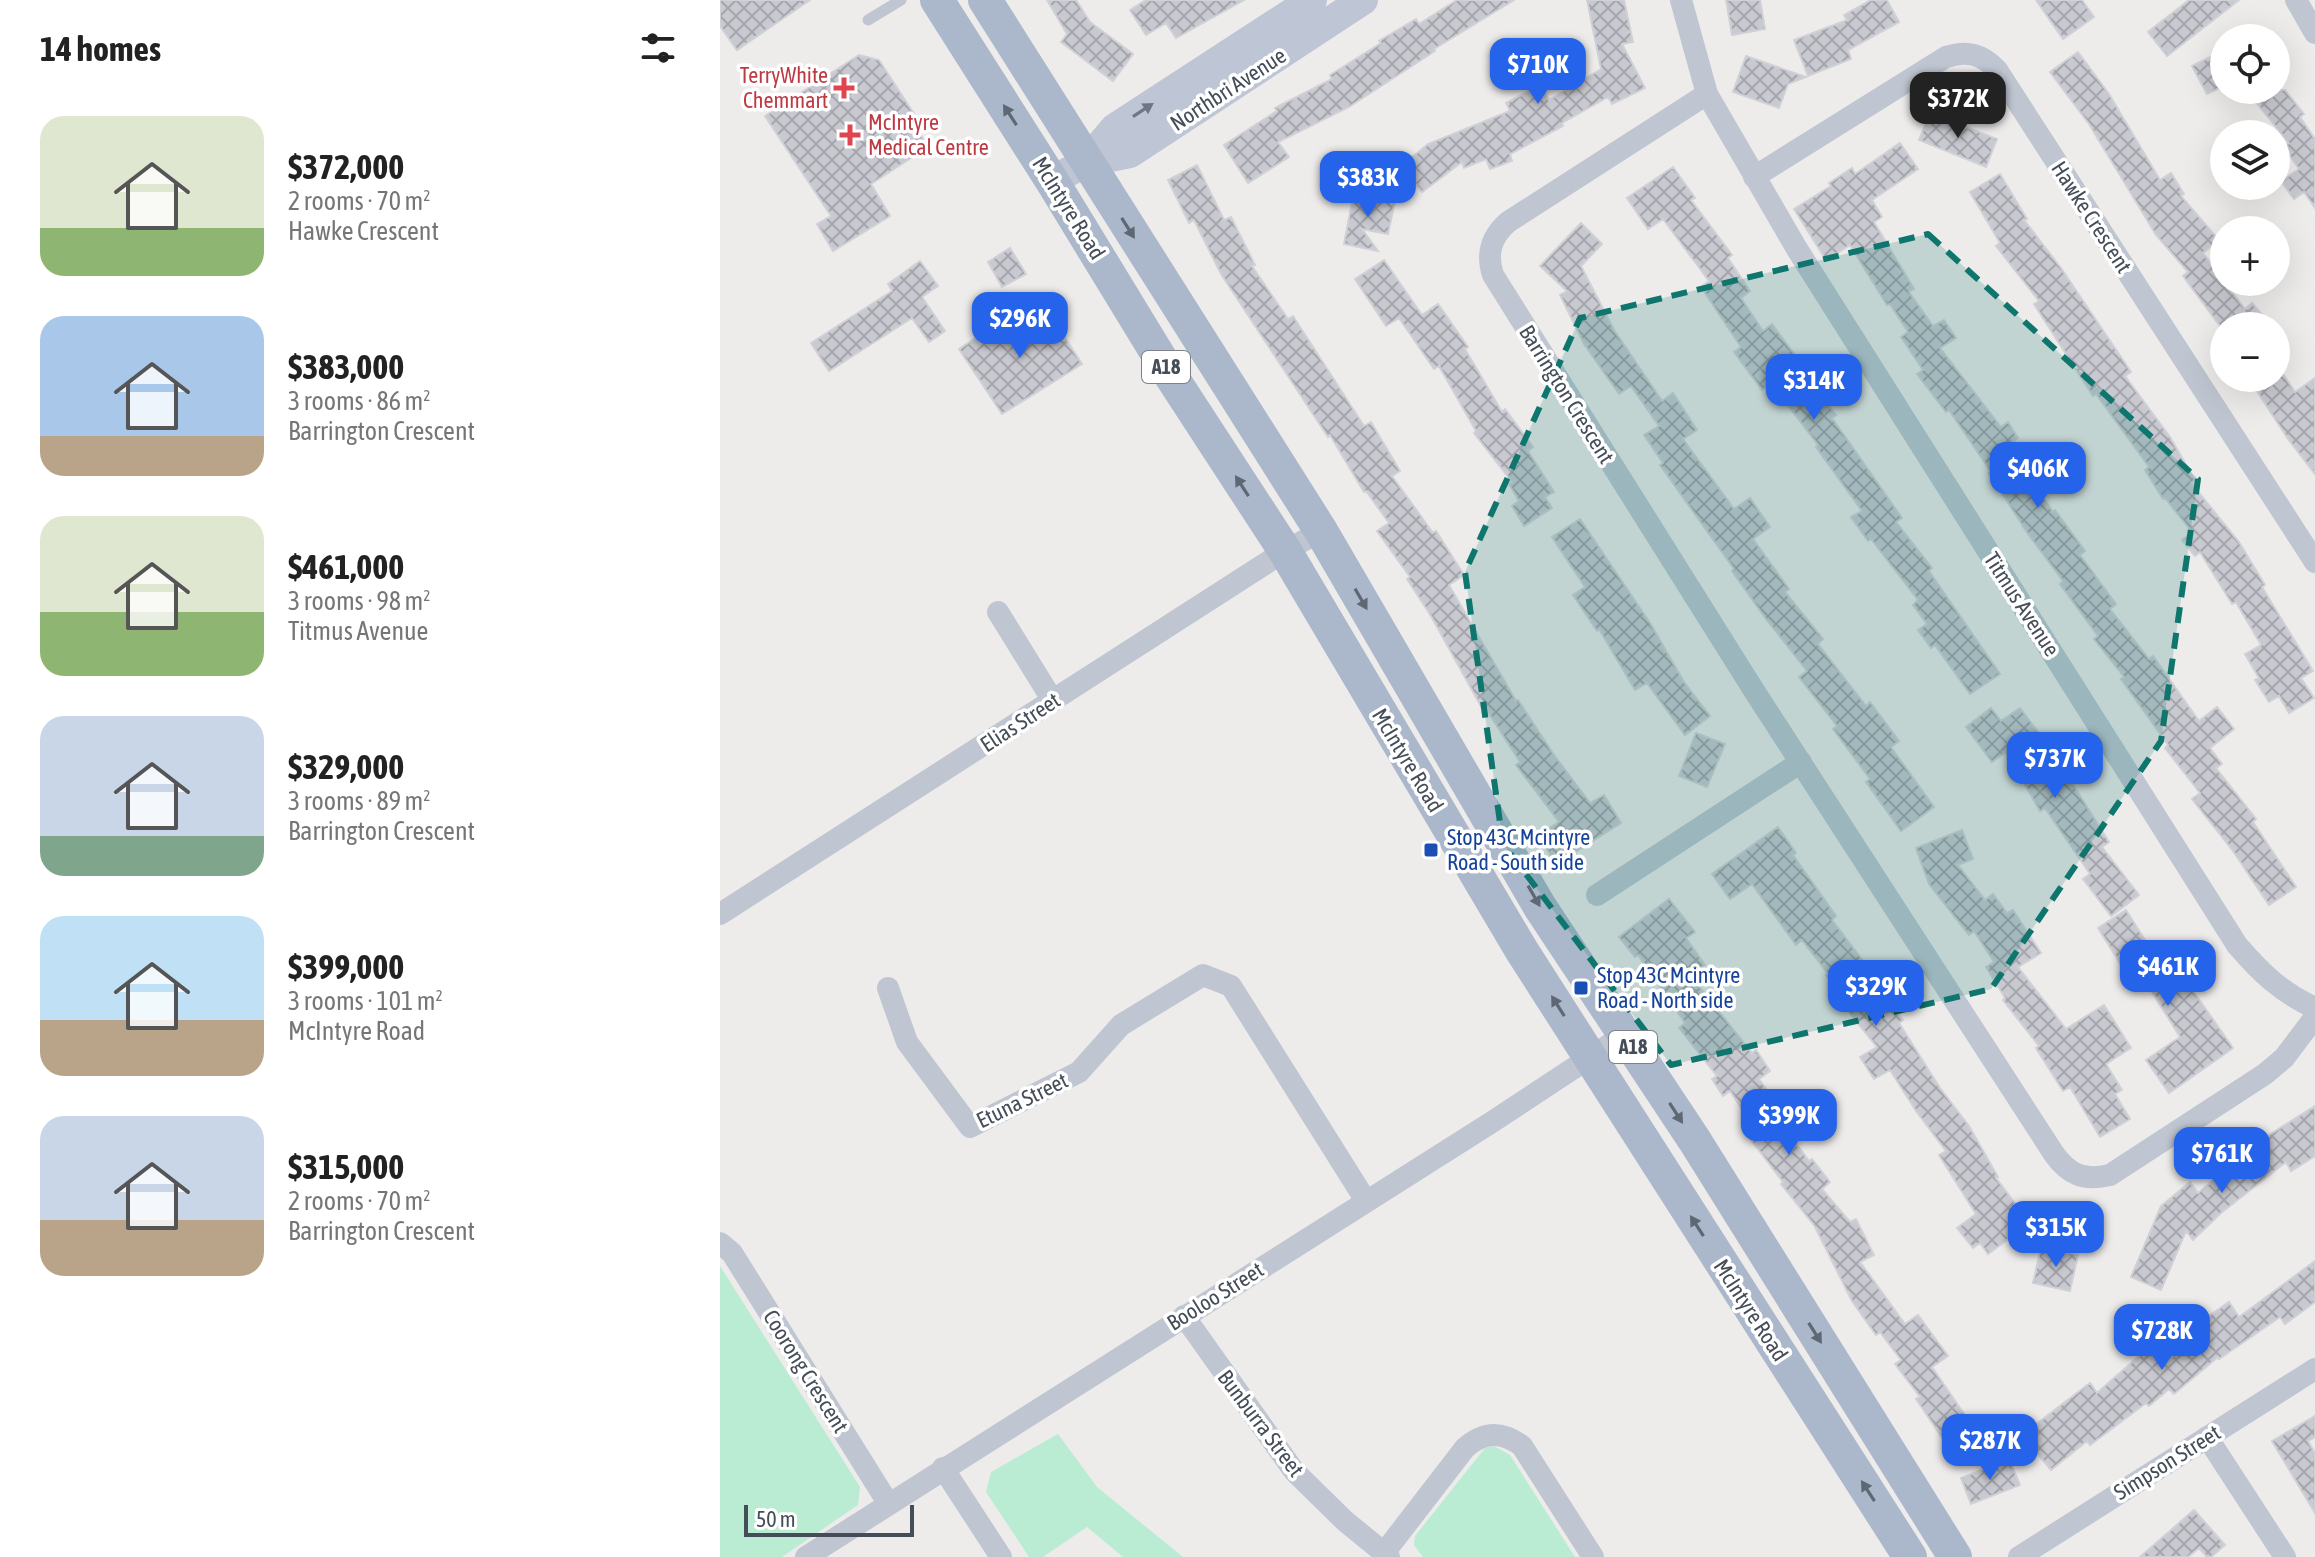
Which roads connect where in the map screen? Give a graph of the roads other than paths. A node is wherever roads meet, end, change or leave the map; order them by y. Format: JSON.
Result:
{"nodes":[{"id":1,"x":901,"y":0,"type":"edge"},
{"id":2,"x":937,"y":0,"type":"edge"},
{"id":3,"x":985,"y":0,"type":"edge"},
{"id":4,"x":1363,"y":0,"type":"edge"},
{"id":5,"x":1681,"y":0,"type":"edge"},
{"id":6,"x":2296,"y":0,"type":"edge"},
{"id":7,"x":1311,"y":7,"type":"edge"},
{"id":8,"x":868,"y":20,"type":"dead end"},
{"id":9,"x":2315,"y":33,"type":"edge"},
{"id":10,"x":1707,"y":94,"type":"junction"},
{"id":11,"x":1086,"y":162,"type":"junction"},
{"id":12,"x":1754,"y":177,"type":"junction"},
{"id":13,"x":1052,"y":181,"type":"junction"},
{"id":14,"x":1321,"y":531,"type":"junction"},
{"id":15,"x":1285,"y":551,"type":"junction"},
{"id":16,"x":2315,"y":562,"type":"edge"},
{"id":17,"x":998,"y":612,"type":"dead end"},
{"id":18,"x":1053,"y":701,"type":"junction"},
{"id":19,"x":1801,"y":762,"type":"junction"},
{"id":20,"x":1597,"y":895,"type":"dead end"},
{"id":21,"x":720,"y":914,"type":"edge"},
{"id":22,"x":888,"y":988,"type":"dead end"},
{"id":23,"x":2315,"y":1008,"type":"edge"},
{"id":24,"x":2315,"y":1017,"type":"edge"},
{"id":25,"x":1624,"y":1035,"type":"junction"},
{"id":26,"x":1589,"y":1056,"type":"junction"},
{"id":27,"x":1366,"y":1201,"type":"junction"},
{"id":28,"x":720,"y":1243,"type":"edge"},
{"id":29,"x":1184,"y":1316,"type":"junction"},
{"id":30,"x":2315,"y":1369,"type":"edge"},
{"id":31,"x":2207,"y":1437,"type":"junction"},
{"id":32,"x":943,"y":1468,"type":"junction"},
{"id":33,"x":888,"y":1503,"type":"junction"},
{"id":34,"x":1386,"y":1555,"type":"edge"},
{"id":35,"x":806,"y":1557,"type":"edge"},
{"id":36,"x":1001,"y":1557,"type":"edge"},
{"id":37,"x":1593,"y":1557,"type":"edge"},
{"id":38,"x":1910,"y":1557,"type":"edge"},
{"id":39,"x":1955,"y":1557,"type":"edge"},
{"id":40,"x":2019,"y":1557,"type":"edge"},
{"id":41,"x":2285,"y":1557,"type":"edge"}],
"edges":[{"from":1,"to":8,"type":"lane"},
{"from":13,"to":2,"type":"main road","name":"McIntyre Road","number":"A18","one_way":true},
{"from":3,"to":11,"type":"main road","name":"McIntyre Road","number":"A18"},
{"from":4,"to":7,"type":"street","name":"Northbri Avenue"},
{"from":5,"to":10,"type":"street","name":"Titmus Avenue"},
{"from":6,"to":9,"type":"street"},
{"from":7,"to":11,"type":"street","name":"Northbri Avenue"},
{"from":10,"to":12,"type":"street","name":"Titmus Avenue"},
{"from":10,"to":19,"type":"street","name":"Barrington Crescent"},
{"from":11,"to":13,"type":"street","name":"Northbri Avenue"},
{"from":11,"to":14,"type":"main road","name":"McIntyre Road","number":"A18","one_way":true},
{"from":12,"to":16,"type":"street","name":"Hawke Crescent"},
{"from":12,"to":23,"type":"street","name":"Titmus Avenue"},
{"from":15,"to":13,"type":"main road","name":"McIntyre Road","number":"A18","one_way":true},
{"from":14,"to":15,"type":"street","name":"Elias Street"},
{"from":14,"to":25,"type":"main road","name":"McIntyre Road","number":"A18","one_way":true},
{"from":15,"to":18,"type":"street","name":"Elias Street"},
{"from":26,"to":15,"type":"main road","name":"McIntyre Road","number":"A18","one_way":true},
{"from":17,"to":18,"type":"street"},
{"from":18,"to":21,"type":"street","name":"Elias Street"},
{"from":19,"to":20,"type":"street"},
{"from":19,"to":24,"type":"street","name":"Barrington Crescent"},
{"from":22,"to":27,"type":"street","name":"Etuna Street"},
{"from":25,"to":26,"type":"street","name":"Booloo Street"},
{"from":25,"to":39,"type":"main road","name":"McIntyre Road","number":"A18","one_way":true},
{"from":26,"to":27,"type":"street","name":"Booloo Street"},
{"from":38,"to":26,"type":"main road","name":"McIntyre Road","number":"A18","one_way":true},
{"from":27,"to":29,"type":"street","name":"Booloo Street"},
{"from":28,"to":33,"type":"street","name":"Coorong Crescent"},
{"from":29,"to":32,"type":"street","name":"Booloo Street"},
{"from":29,"to":34,"type":"street","name":"Bunburra Street"},
{"from":30,"to":31,"type":"street","name":"Simpson Street"},
{"from":31,"to":40,"type":"street","name":"Simpson Street"},
{"from":31,"to":41,"type":"street"},
{"from":32,"to":33,"type":"street","name":"Booloo Street"},
{"from":32,"to":36,"type":"street"},
{"from":33,"to":35,"type":"street","name":"Booloo Street"},
{"from":34,"to":37,"type":"street","name":"Bunburra Street"}]}
